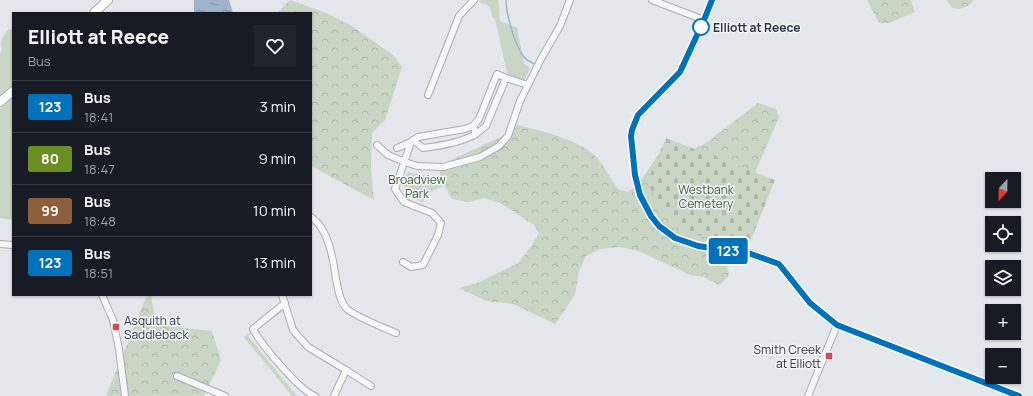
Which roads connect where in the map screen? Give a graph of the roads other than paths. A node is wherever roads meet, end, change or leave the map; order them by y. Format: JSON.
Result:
{"nodes":[{"id":1,"x":108,"y":0,"type":"edge"},
{"id":2,"x":474,"y":0,"type":"edge"},
{"id":3,"x":570,"y":0,"type":"edge"},
{"id":4,"x":652,"y":0,"type":"edge"},
{"id":5,"x":712,"y":0,"type":"edge"},
{"id":6,"x":95,"y":12,"type":"edge"},
{"id":7,"x":704,"y":20,"type":"junction"},
{"id":8,"x":506,"y":78,"type":"junction"},
{"id":9,"x":528,"y":85,"type":"junction"},
{"id":10,"x":12,"y":92,"type":"edge"},
{"id":11,"x":428,"y":95,"type":"dead end"},
{"id":12,"x":0,"y":102,"type":"edge"},
{"id":13,"x":473,"y":126,"type":"junction"},
{"id":14,"x":476,"y":134,"type":"junction"},
{"id":15,"x":412,"y":141,"type":"junction"},
{"id":16,"x":377,"y":145,"type":"dead end"},
{"id":17,"x":397,"y":148,"type":"dead end"},
{"id":18,"x":404,"y":162,"type":"junction"},
{"id":19,"x":312,"y":218,"type":"edge"},
{"id":20,"x":0,"y":244,"type":"edge"},
{"id":21,"x":12,"y":246,"type":"edge"},
{"id":22,"x":403,"y":262,"type":"dead end"},
{"id":23,"x":102,"y":296,"type":"edge"},
{"id":24,"x":282,"y":296,"type":"edge"},
{"id":25,"x":285,"y":303,"type":"junction"},
{"id":26,"x":837,"y":325,"type":"junction"},
{"id":27,"x":396,"y":333,"type":"dead end"},
{"id":28,"x":346,"y":370,"type":"junction"},
{"id":29,"x":177,"y":376,"type":"dead end"},
{"id":30,"x":371,"y":386,"type":"dead end"},
{"id":31,"x":125,"y":396,"type":"edge"},
{"id":32,"x":224,"y":396,"type":"edge"},
{"id":33,"x":315,"y":396,"type":"edge"},
{"id":34,"x":334,"y":396,"type":"edge"},
{"id":35,"x":808,"y":396,"type":"edge"},
{"id":36,"x":1019,"y":396,"type":"edge"}],
"edges":[{"from":1,"to":6,"type":"main road"},
{"from":2,"to":11,"type":"street"},
{"from":3,"to":9,"type":"street"},
{"from":4,"to":7,"type":"street"},
{"from":5,"to":7,"type":"street"},
{"from":7,"to":26,"type":"street"},
{"from":8,"to":9,"type":"street"},
{"from":8,"to":13,"type":"street"},
{"from":8,"to":14,"type":"street"},
{"from":9,"to":18,"type":"street"},
{"from":10,"to":12,"type":"main road"},
{"from":13,"to":14,"type":"street"},
{"from":13,"to":15,"type":"street"},
{"from":14,"to":15,"type":"street"},
{"from":15,"to":17,"type":"street"},
{"from":15,"to":18,"type":"street"},
{"from":16,"to":18,"type":"street"},
{"from":18,"to":22,"type":"street"},
{"from":19,"to":27,"type":"street"},
{"from":20,"to":21,"type":"street"},
{"from":23,"to":31,"type":"street"},
{"from":24,"to":25,"type":"street"},
{"from":25,"to":28,"type":"street"},
{"from":25,"to":33,"type":"street"},
{"from":26,"to":35,"type":"street"},
{"from":26,"to":36,"type":"street"},
{"from":28,"to":30,"type":"street"},
{"from":28,"to":34,"type":"street"},
{"from":29,"to":32,"type":"street"}]}
